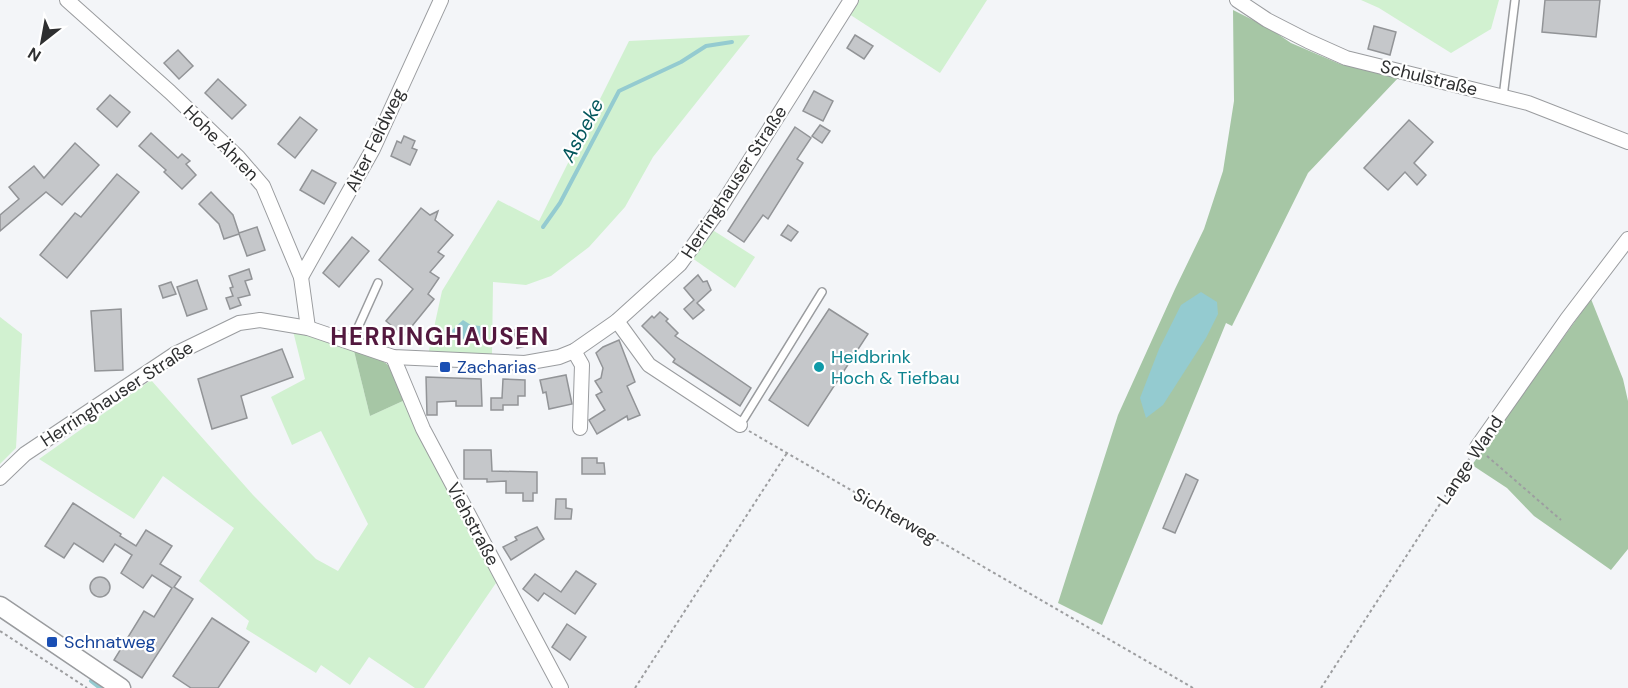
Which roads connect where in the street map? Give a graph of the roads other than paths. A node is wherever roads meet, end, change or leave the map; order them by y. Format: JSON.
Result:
{"nodes":[{"id":1,"x":67,"y":0,"type":"edge"},
{"id":2,"x":441,"y":0,"type":"edge"},
{"id":3,"x":851,"y":0,"type":"edge"},
{"id":4,"x":1237,"y":0,"type":"edge"},
{"id":5,"x":1515,"y":0,"type":"edge"},
{"id":6,"x":1503,"y":97,"type":"junction"},
{"id":7,"x":1628,"y":142,"type":"edge"},
{"id":8,"x":1628,"y":239,"type":"edge"},
{"id":9,"x":301,"y":277,"type":"junction"},
{"id":10,"x":378,"y":283,"type":"dead end"},
{"id":11,"x":822,"y":292,"type":"dead end"},
{"id":12,"x":617,"y":321,"type":"junction"},
{"id":13,"x":308,"y":328,"type":"junction"},
{"id":14,"x":351,"y":343,"type":"junction"},
{"id":15,"x":574,"y":351,"type":"junction"},
{"id":16,"x":393,"y":357,"type":"junction"},
{"id":17,"x":740,"y":425,"type":"joint"},
{"id":18,"x":580,"y":428,"type":"dead end"},
{"id":19,"x":1477,"y":447,"type":"road end"},
{"id":20,"x":0,"y":478,"type":"edge"},
{"id":21,"x":0,"y":606,"type":"edge"},
{"id":22,"x":121,"y":688,"type":"edge"},
{"id":23,"x":561,"y":688,"type":"edge"}],
"edges":[{"from":1,"to":9,"type":"street","name":"Hohe Ähren"},
{"from":2,"to":9,"type":"street","name":"Alter Feldweg"},
{"from":3,"to":12,"type":"street","name":"Herringhauser Straße"},
{"from":4,"to":6,"type":"street","name":"Schulstraße"},
{"from":5,"to":6,"type":"lane"},
{"from":6,"to":7,"type":"street","name":"Schulstraße"},
{"from":8,"to":19,"type":"street","name":"Lange Wand"},
{"from":9,"to":13,"type":"street","name":"Hohe Ähren"},
{"from":10,"to":14,"type":"lane"},
{"from":11,"to":17,"type":"lane"},
{"from":12,"to":15,"type":"street","name":"Herringhauser Straße"},
{"from":12,"to":17,"type":"street"},
{"from":13,"to":14,"type":"street","name":"Herringhauser Straße"},
{"from":13,"to":20,"type":"street","name":"Herringhauser Straße"},
{"from":14,"to":16,"type":"street","name":"Herringhauser Straße"},
{"from":15,"to":16,"type":"street","name":"Herringhauser Straße"},
{"from":15,"to":18,"type":"street"},
{"from":16,"to":23,"type":"street","name":"Viehstraße"},
{"from":21,"to":22,"type":"main road"}]}
